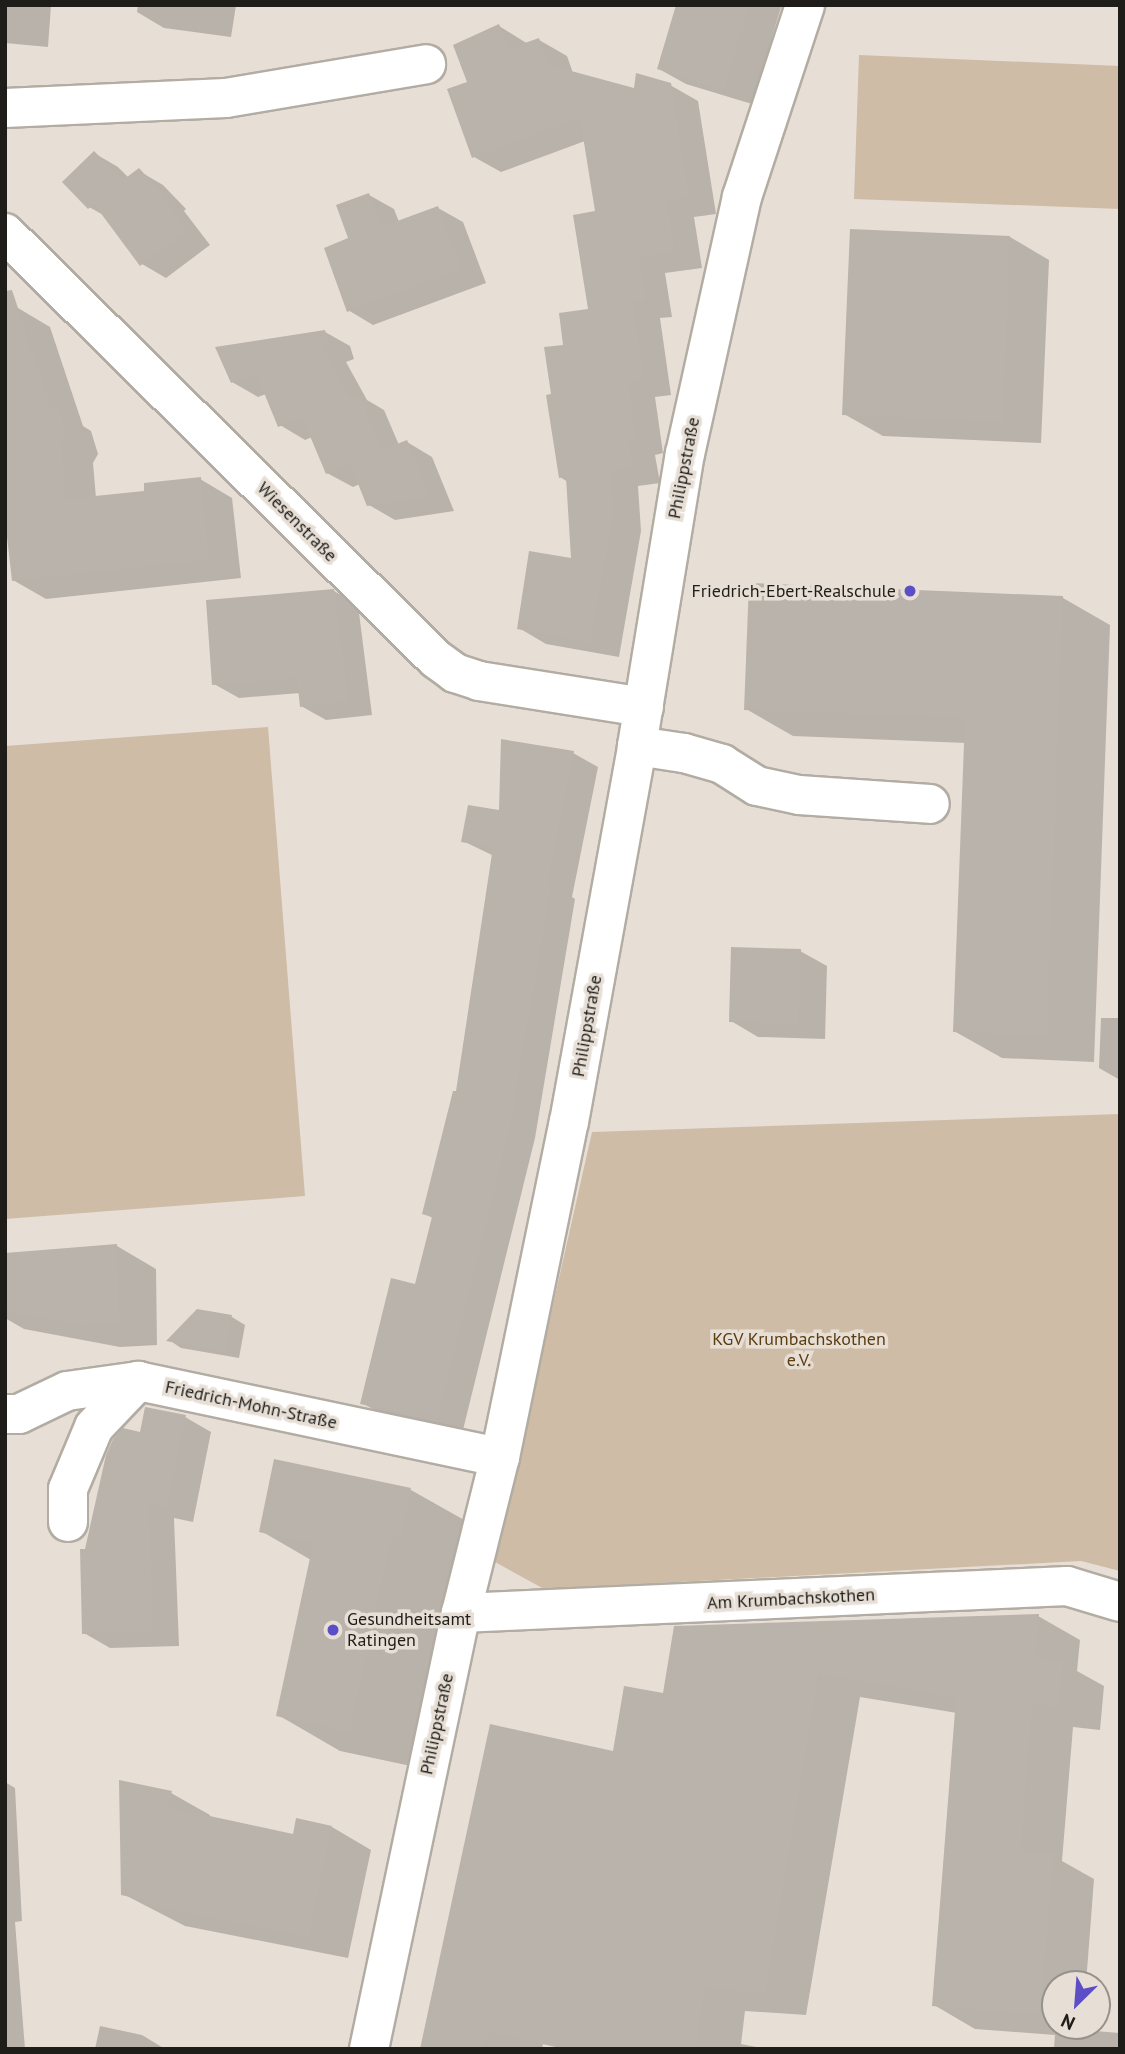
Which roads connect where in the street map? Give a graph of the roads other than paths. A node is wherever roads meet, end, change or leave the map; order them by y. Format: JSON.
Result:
{"nodes":[{"id":1,"x":805,"y":5,"type":"edge"},
{"id":2,"x":426,"y":64,"type":"dead end"},
{"id":3,"x":5,"y":108,"type":"edge"},
{"id":4,"x":5,"y":233,"type":"edge"},
{"id":5,"x":644,"y":707,"type":"junction"},
{"id":6,"x":637,"y":746,"type":"junction"},
{"id":7,"x":930,"y":804,"type":"dead end"},
{"id":8,"x":138,"y":1381,"type":"junction"},
{"id":9,"x":5,"y":1414,"type":"edge"},
{"id":10,"x":500,"y":1457,"type":"junction"},
{"id":11,"x":68,"y":1522,"type":"dead end"},
{"id":12,"x":1120,"y":1602,"type":"edge"},
{"id":13,"x":461,"y":1613,"type":"junction"},
{"id":14,"x":369,"y":2049,"type":"edge"}],
"edges":[{"from":1,"to":5,"type":"street","name":"Philippstraße"},
{"from":2,"to":3,"type":"street"},
{"from":4,"to":5,"type":"street","name":"Wiesenstraße"},
{"from":5,"to":6,"type":"street","name":"Philippstraße"},
{"from":6,"to":7,"type":"street"},
{"from":6,"to":10,"type":"street","name":"Philippstraße"},
{"from":8,"to":9,"type":"street","name":"Friedrich-Mohn-Straße"},
{"from":8,"to":10,"type":"street","name":"Friedrich-Mohn-Straße"},
{"from":8,"to":11,"type":"street"},
{"from":10,"to":13,"type":"street","name":"Philippstraße"},
{"from":12,"to":13,"type":"street","name":"Am Krumbachskothen"},
{"from":13,"to":14,"type":"street","name":"Philippstraße"}]}
